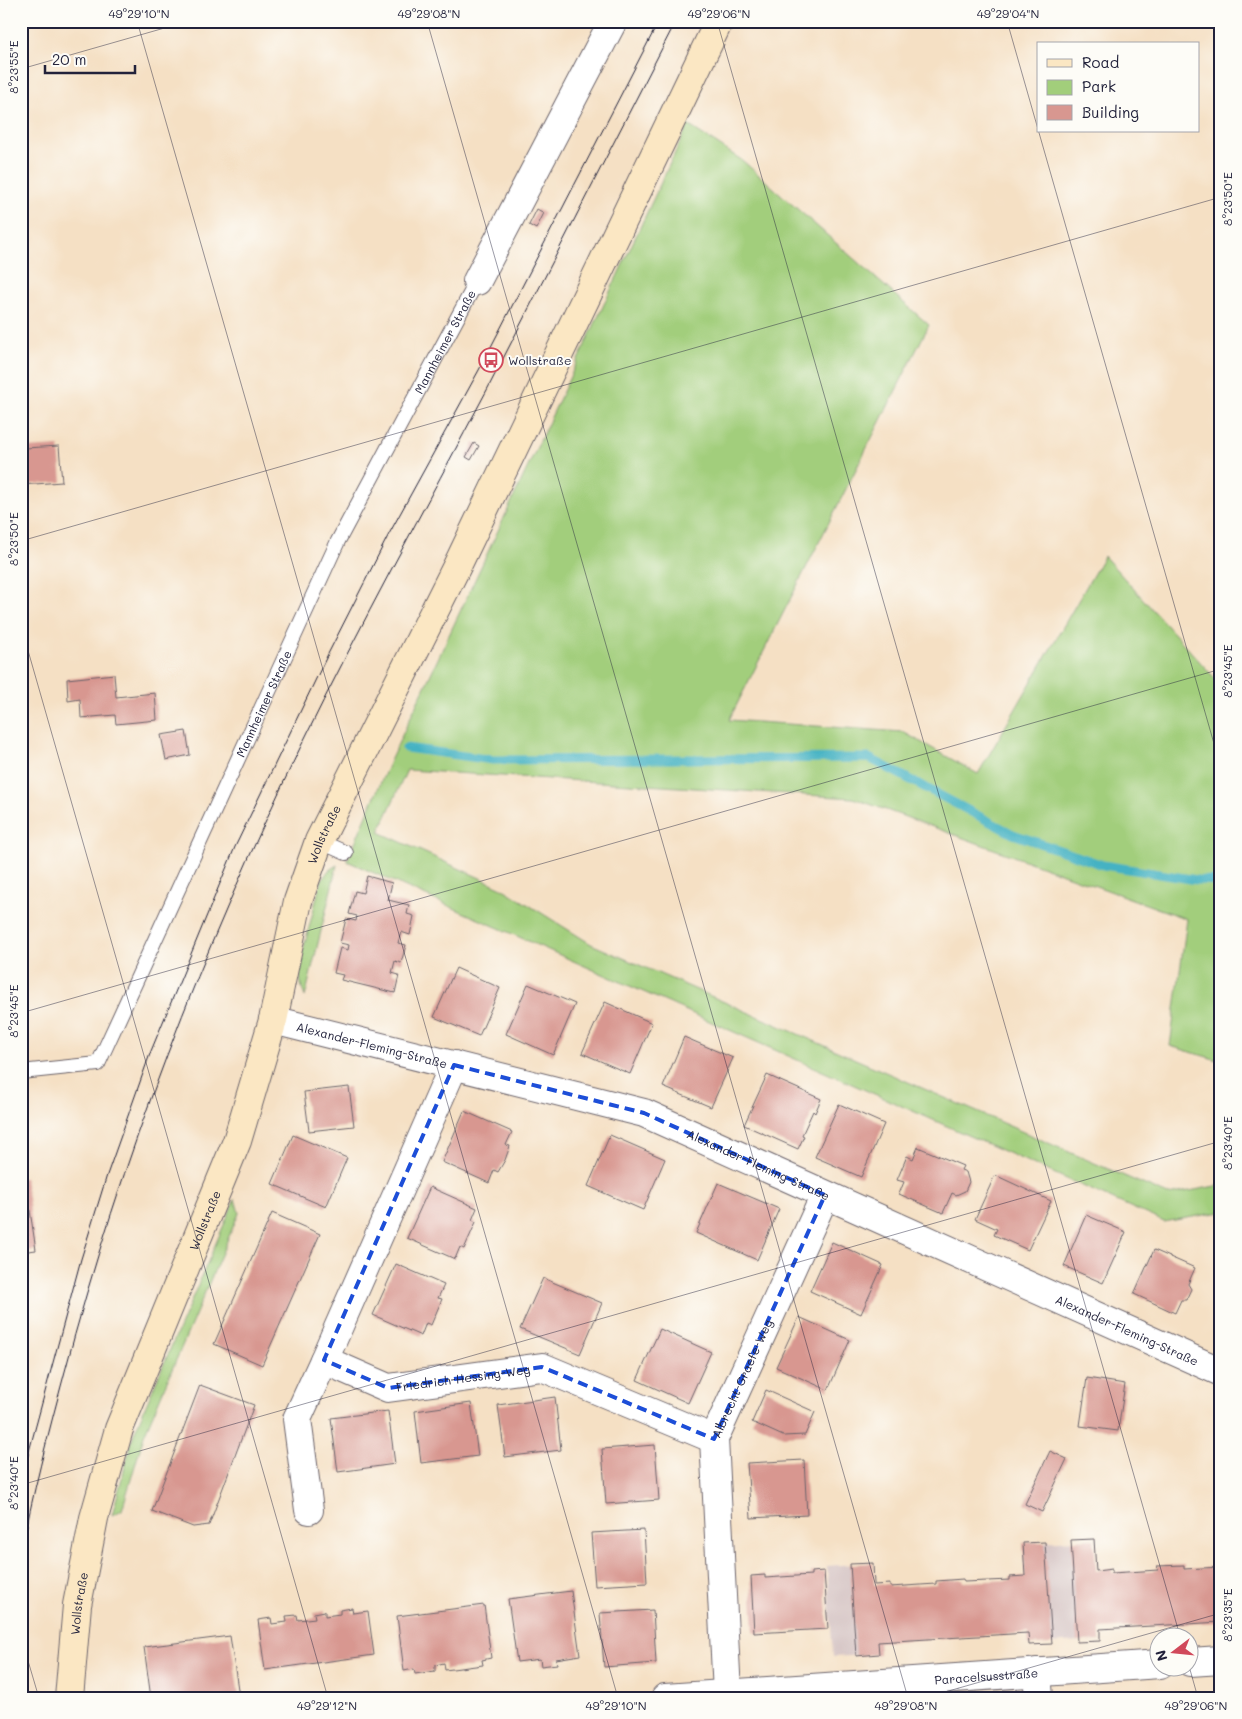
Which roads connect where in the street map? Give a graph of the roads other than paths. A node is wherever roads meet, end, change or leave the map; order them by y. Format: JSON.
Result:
{"nodes":[{"id":1,"x":613,"y":21,"type":"edge"},
{"id":2,"x":719,"y":21,"type":"edge"},
{"id":3,"x":477,"y":281,"type":"joint"},
{"id":4,"x":319,"y":841,"type":"junction"},
{"id":5,"x":346,"y":853,"type":"dead end"},
{"id":6,"x":273,"y":1020,"type":"junction"},
{"id":7,"x":454,"y":1065,"type":"junction"},
{"id":8,"x":21,"y":1072,"type":"edge"},
{"id":9,"x":825,"y":1195,"type":"junction"},
{"id":10,"x":324,"y":1360,"type":"junction"},
{"id":11,"x":1221,"y":1372,"type":"edge"},
{"id":12,"x":714,"y":1439,"type":"junction"},
{"id":13,"x":309,"y":1510,"type":"dead end"},
{"id":14,"x":1221,"y":1660,"type":"edge"},
{"id":15,"x":1200,"y":1661,"type":"edge"},
{"id":16,"x":1150,"y":1666,"type":"edge"},
{"id":17,"x":1038,"y":1685,"type":"edge"},
{"id":18,"x":727,"y":1693,"type":"junction"},
{"id":19,"x":771,"y":1694,"type":"edge"},
{"id":20,"x":69,"y":1698,"type":"edge"},
{"id":21,"x":665,"y":1698,"type":"edge"}],
"edges":[{"from":1,"to":3,"type":"street"},
{"from":2,"to":4,"type":"street","name":"Wollstraße"},
{"from":3,"to":8,"type":"lane","name":"Mannheimer Straße"},
{"from":4,"to":5,"type":"lane"},
{"from":4,"to":6,"type":"street","name":"Wollstraße"},
{"from":6,"to":7,"type":"street","name":"Alexander-Fleming-Straße"},
{"from":6,"to":20,"type":"street","name":"Wollstraße"},
{"from":7,"to":9,"type":"street","name":"Alexander-Fleming-Straße"},
{"from":7,"to":10,"type":"street"},
{"from":9,"to":11,"type":"street","name":"Alexander-Fleming-Straße"},
{"from":9,"to":12,"type":"street","name":"Albrecht-Graefe-Weg"},
{"from":10,"to":12,"type":"street","name":"Friedrich-Hessing-Weg"},
{"from":10,"to":13,"type":"street"},
{"from":12,"to":18,"type":"street","name":"Albrecht-Graefe-Weg"},
{"from":14,"to":15,"type":"street"},
{"from":16,"to":17,"type":"street","name":"Paracelsusstraße"},
{"from":17,"to":19,"type":"street","name":"Paracelsusstraße"},
{"from":18,"to":19,"type":"street","name":"Paracelsusstraße"},
{"from":18,"to":21,"type":"street","name":"Paracelsusstraße"}]}
